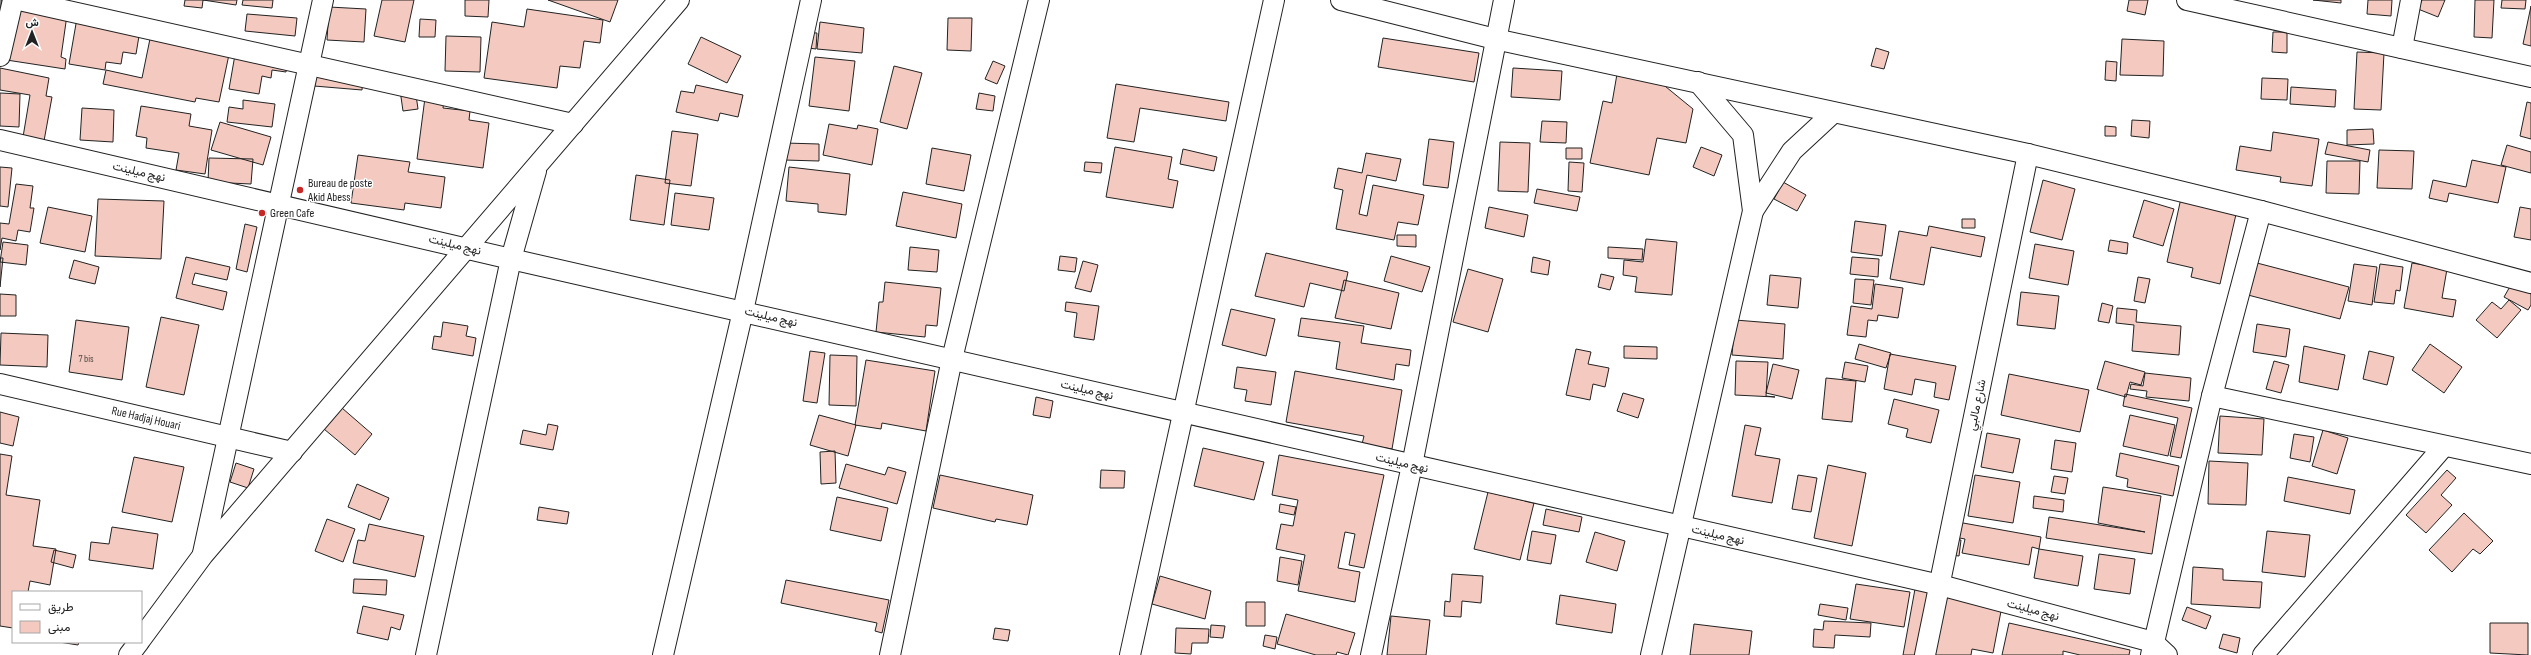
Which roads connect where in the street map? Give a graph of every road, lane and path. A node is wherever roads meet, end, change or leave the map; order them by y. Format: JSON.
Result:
{"nodes":[{"id":1,"x":13,"y":0,"type":"edge"},
{"id":2,"x":20,"y":0,"type":"edge"},
{"id":3,"x":323,"y":0,"type":"edge"},
{"id":4,"x":679,"y":0,"type":"edge"},
{"id":5,"x":811,"y":0,"type":"edge"},
{"id":6,"x":1038,"y":0,"type":"edge"},
{"id":7,"x":1274,"y":0,"type":"edge"},
{"id":8,"x":1341,"y":0,"type":"edge"},
{"id":9,"x":1504,"y":0,"type":"edge"},
{"id":10,"x":2187,"y":0,"type":"edge"},
{"id":11,"x":2411,"y":0,"type":"edge"},
{"id":12,"x":1495,"y":39,"type":"junction"},
{"id":13,"x":2402,"y":48,"type":"junction"},
{"id":14,"x":0,"y":56,"type":"edge"},
{"id":15,"x":309,"y":64,"type":"junction"},
{"id":16,"x":2531,"y":78,"type":"edge"},
{"id":17,"x":1698,"y":82,"type":"junction"},
{"id":18,"x":1833,"y":113,"type":"junction"},
{"id":19,"x":573,"y":124,"type":"junction"},
{"id":20,"x":0,"y":140,"type":"edge"},
{"id":21,"x":2028,"y":154,"type":"junction"},
{"id":22,"x":537,"y":166,"type":"junction"},
{"id":23,"x":279,"y":204,"type":"junction"},
{"id":24,"x":1753,"y":211,"type":"junction"},
{"id":25,"x":2261,"y":211,"type":"junction"},
{"id":26,"x":467,"y":247,"type":"junction"},
{"id":27,"x":511,"y":259,"type":"junction"},
{"id":28,"x":2531,"y":283,"type":"edge"},
{"id":29,"x":743,"y":311,"type":"junction"},
{"id":30,"x":952,"y":359,"type":"junction"},
{"id":31,"x":0,"y":384,"type":"edge"},
{"id":32,"x":2212,"y":396,"type":"junction"},
{"id":33,"x":1184,"y":412,"type":"junction"},
{"id":34,"x":228,"y":439,"type":"junction"},
{"id":35,"x":2444,"y":446,"type":"junction"},
{"id":36,"x":292,"y":452,"type":"junction"},
{"id":37,"x":2531,"y":464,"type":"edge"},
{"id":38,"x":1412,"y":465,"type":"junction"},
{"id":39,"x":1681,"y":527,"type":"junction"},
{"id":40,"x":203,"y":555,"type":"junction"},
{"id":41,"x":1940,"y":585,"type":"junction"},
{"id":42,"x":142,"y":638,"type":"edge"},
{"id":43,"x":138,"y":643,"type":"edge"},
{"id":44,"x":2157,"y":651,"type":"edge"},
{"id":45,"x":129,"y":655,"type":"edge"},
{"id":46,"x":426,"y":655,"type":"edge"},
{"id":47,"x":663,"y":655,"type":"edge"},
{"id":48,"x":890,"y":655,"type":"edge"},
{"id":49,"x":1130,"y":655,"type":"edge"},
{"id":50,"x":1371,"y":655,"type":"edge"},
{"id":51,"x":1651,"y":655,"type":"edge"},
{"id":52,"x":1925,"y":655,"type":"edge"},
{"id":53,"x":2263,"y":655,"type":"edge"}],
"edges":[{"from":1,"to":14,"type":"street"},
{"from":2,"to":15,"type":"street"},
{"from":3,"to":15,"type":"street"},
{"from":4,"to":19,"type":"street"},
{"from":5,"to":29,"type":"street"},
{"from":6,"to":30,"type":"street"},
{"from":7,"to":33,"type":"street"},
{"from":8,"to":12,"type":"street"},
{"from":9,"to":12,"type":"street"},
{"from":10,"to":13,"type":"street"},
{"from":11,"to":13,"type":"street"},
{"from":12,"to":17,"type":"street"},
{"from":12,"to":38,"type":"street"},
{"from":13,"to":16,"type":"street"},
{"from":15,"to":19,"type":"street"},
{"from":15,"to":23,"type":"street"},
{"from":17,"to":18,"type":"street"},
{"from":17,"to":24,"type":"street"},
{"from":18,"to":21,"type":"street"},
{"from":18,"to":24,"type":"street"},
{"from":19,"to":22,"type":"street"},
{"from":20,"to":23,"type":"street","name":"نهج ميلينت"},
{"from":21,"to":25,"type":"street"},
{"from":21,"to":41,"type":"street","name":"شارع مالبي"},
{"from":22,"to":26,"type":"street"},
{"from":22,"to":27,"type":"street"},
{"from":23,"to":26,"type":"street","name":"نهج ميلينت"},
{"from":23,"to":34,"type":"street"},
{"from":24,"to":39,"type":"street"},
{"from":25,"to":28,"type":"street"},
{"from":25,"to":32,"type":"street"},
{"from":26,"to":27,"type":"street","name":"نهج ميلينت"},
{"from":26,"to":36,"type":"street"},
{"from":27,"to":29,"type":"street","name":"نهج ميلينت"},
{"from":27,"to":46,"type":"street"},
{"from":29,"to":30,"type":"street","name":"نهج ميلينت"},
{"from":29,"to":47,"type":"street"},
{"from":30,"to":33,"type":"street","name":"نهج ميلينت"},
{"from":30,"to":48,"type":"street"},
{"from":31,"to":34,"type":"street","name":"Rue Hadjaj Houari"},
{"from":32,"to":35,"type":"street"},
{"from":32,"to":44,"type":"street"},
{"from":33,"to":38,"type":"street","name":"نهج ميلينت"},
{"from":33,"to":49,"type":"street"},
{"from":34,"to":36,"type":"street","name":"Rue Hadjaj Houari"},
{"from":34,"to":40,"type":"street"},
{"from":35,"to":37,"type":"street"},
{"from":35,"to":53,"type":"street"},
{"from":36,"to":40,"type":"street"},
{"from":38,"to":39,"type":"street","name":"نهج ميلينت"},
{"from":38,"to":50,"type":"street"},
{"from":39,"to":41,"type":"street","name":"نهج ميلينت"},
{"from":39,"to":51,"type":"street"},
{"from":40,"to":42,"type":"street"},
{"from":41,"to":44,"type":"street","name":"نهج ميلينت"},
{"from":41,"to":52,"type":"street","name":"شارع مالبي"},
{"from":43,"to":45,"type":"street"}]}
